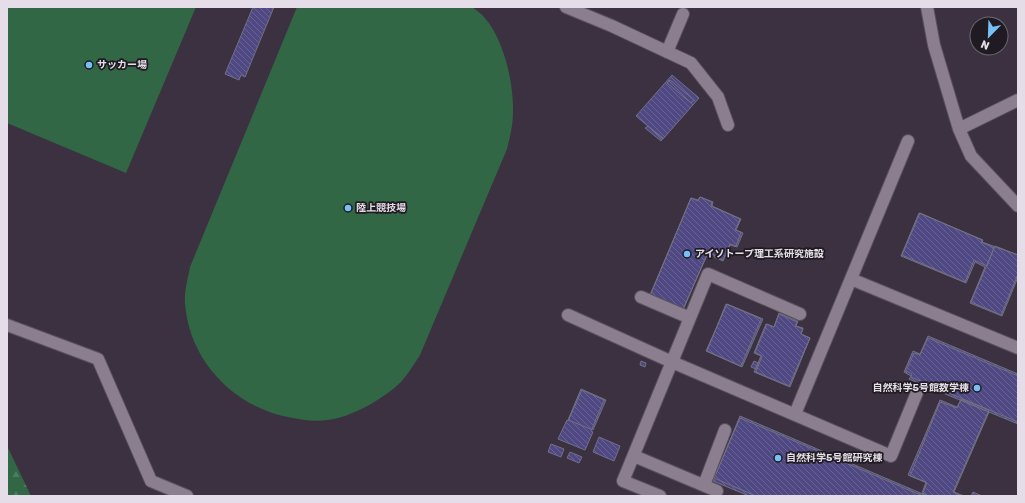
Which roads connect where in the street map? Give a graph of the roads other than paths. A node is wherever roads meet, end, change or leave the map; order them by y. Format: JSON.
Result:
{"nodes":[{"id":1,"x":566,"y":7,"type":"edge"},
{"id":2,"x":927,"y":7,"type":"edge"},
{"id":3,"x":591,"y":12,"type":"edge"},
{"id":4,"x":683,"y":14,"type":"dead end"},
{"id":5,"x":667,"y":52,"type":"junction"},
{"id":6,"x":1018,"y":100,"type":"edge"},
{"id":7,"x":728,"y":125,"type":"dead end"},
{"id":8,"x":959,"y":128,"type":"junction"},
{"id":9,"x":908,"y":141,"type":"dead end"},
{"id":10,"x":1018,"y":206,"type":"edge"},
{"id":11,"x":851,"y":279,"type":"junction"},
{"id":12,"x":641,"y":297,"type":"dead end"},
{"id":13,"x":800,"y":314,"type":"dead end"},
{"id":14,"x":568,"y":315,"type":"dead end"},
{"id":15,"x":690,"y":318,"type":"junction"},
{"id":16,"x":7,"y":325,"type":"edge"},
{"id":17,"x":1018,"y":348,"type":"edge"},
{"id":18,"x":672,"y":362,"type":"junction"},
{"id":19,"x":918,"y":390,"type":"dead end"},
{"id":20,"x":794,"y":414,"type":"junction"},
{"id":21,"x":725,"y":430,"type":"dead end"},
{"id":22,"x":634,"y":456,"type":"junction"},
{"id":23,"x":704,"y":485,"type":"junction"},
{"id":24,"x":717,"y":491,"type":"dead end"},
{"id":25,"x":166,"y":492,"type":"edge"},
{"id":26,"x":187,"y":496,"type":"edge"},
{"id":27,"x":660,"y":496,"type":"edge"}],
"edges":[{"from":1,"to":3,"type":"street"},
{"from":2,"to":8,"type":"street"},
{"from":3,"to":5,"type":"street"},
{"from":4,"to":5,"type":"street"},
{"from":5,"to":7,"type":"street"},
{"from":6,"to":8,"type":"street"},
{"from":8,"to":10,"type":"street"},
{"from":9,"to":11,"type":"street"},
{"from":11,"to":17,"type":"street"},
{"from":11,"to":20,"type":"street"},
{"from":12,"to":15,"type":"street"},
{"from":13,"to":15,"type":"street"},
{"from":14,"to":18,"type":"street"},
{"from":15,"to":18,"type":"street"},
{"from":16,"to":25,"type":"street"},
{"from":18,"to":20,"type":"street"},
{"from":18,"to":22,"type":"street"},
{"from":19,"to":20,"type":"street"},
{"from":21,"to":23,"type":"street"},
{"from":22,"to":23,"type":"street"},
{"from":22,"to":27,"type":"street"},
{"from":23,"to":24,"type":"street"},
{"from":25,"to":26,"type":"street"}]}
